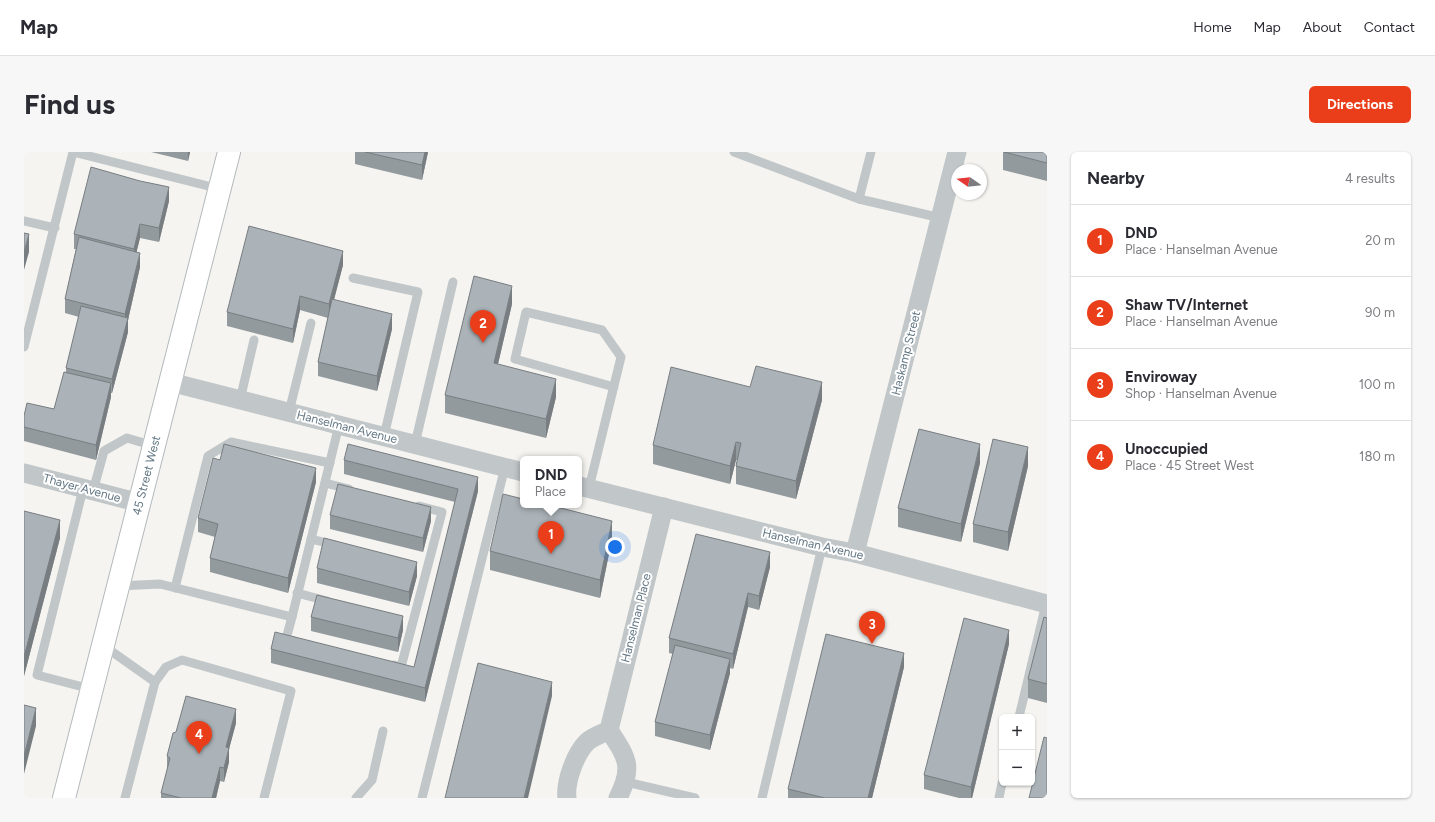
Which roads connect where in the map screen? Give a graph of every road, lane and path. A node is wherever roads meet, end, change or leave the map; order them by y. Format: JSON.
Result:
{"nodes":[{"id":1,"x":73,"y":152,"type":"edge"},
{"id":2,"x":229,"y":152,"type":"edge"},
{"id":3,"x":734,"y":152,"type":"edge"},
{"id":4,"x":871,"y":152,"type":"edge"},
{"id":5,"x":957,"y":152,"type":"edge"},
{"id":6,"x":220,"y":189,"type":"junction"},
{"id":7,"x":859,"y":199,"type":"junction"},
{"id":8,"x":940,"y":218,"type":"junction"},
{"id":9,"x":24,"y":221,"type":"edge"},
{"id":10,"x":55,"y":228,"type":"junction"},
{"id":11,"x":353,"y":278,"type":"dead end"},
{"id":12,"x":453,"y":282,"type":"dead end"},
{"id":13,"x":311,"y":323,"type":"dead end"},
{"id":14,"x":254,"y":340,"type":"dead end"},
{"id":15,"x":24,"y":347,"type":"edge"},
{"id":16,"x":170,"y":382,"type":"junction"},
{"id":17,"x":614,"y":387,"type":"junction"},
{"id":18,"x":240,"y":400,"type":"junction"},
{"id":19,"x":289,"y":412,"type":"junction"},
{"id":20,"x":339,"y":425,"type":"junction"},
{"id":21,"x":384,"y":436,"type":"junction"},
{"id":22,"x":414,"y":444,"type":"junction"},
{"id":23,"x":154,"y":446,"type":"junction"},
{"id":24,"x":330,"y":463,"type":"junction"},
{"id":25,"x":505,"y":467,"type":"junction"},
{"id":26,"x":520,"y":471,"type":"edge"},
{"id":27,"x":24,"y":473,"type":"edge"},
{"id":28,"x":325,"y":483,"type":"junction"},
{"id":29,"x":584,"y":487,"type":"edge"},
{"id":30,"x":88,"y":490,"type":"junction"},
{"id":31,"x":361,"y":492,"type":"edge"},
{"id":32,"x":140,"y":503,"type":"junction"},
{"id":33,"x":412,"y":505,"type":"edge"},
{"id":34,"x":664,"y":507,"type":"junction"},
{"id":35,"x":311,"y":539,"type":"junction"},
{"id":36,"x":342,"y":546,"type":"edge"},
{"id":37,"x":822,"y":547,"type":"junction"},
{"id":38,"x":855,"y":553,"type":"junction"},
{"id":39,"x":118,"y":586,"type":"junction"},
{"id":40,"x":174,"y":588,"type":"junction"},
{"id":41,"x":297,"y":593,"type":"junction"},
{"id":42,"x":336,"y":603,"type":"edge"},
{"id":43,"x":1047,"y":604,"type":"edge"},
{"id":44,"x":292,"y":617,"type":"junction"},
{"id":45,"x":302,"y":642,"type":"edge"},
{"id":46,"x":103,"y":645,"type":"junction"},
{"id":47,"x":386,"y":663,"type":"edge"},
{"id":48,"x":154,"y":682,"type":"junction"},
{"id":49,"x":91,"y":689,"type":"junction"},
{"id":50,"x":1019,"y":714,"type":"edge"},
{"id":51,"x":609,"y":730,"type":"junction"},
{"id":52,"x":383,"y":731,"type":"dead end"},
{"id":53,"x":622,"y":790,"type":"edge"},
{"id":54,"x":668,"y":794,"type":"edge"},
{"id":55,"x":64,"y":798,"type":"edge"},
{"id":56,"x":125,"y":798,"type":"edge"},
{"id":57,"x":264,"y":798,"type":"edge"},
{"id":58,"x":356,"y":798,"type":"edge"},
{"id":59,"x":422,"y":798,"type":"edge"},
{"id":60,"x":567,"y":798,"type":"edge"},
{"id":61,"x":695,"y":798,"type":"edge"},
{"id":62,"x":762,"y":798,"type":"edge"}],
"edges":[{"from":1,"to":6,"type":"lane"},
{"from":1,"to":10,"type":"lane"},
{"from":2,"to":6,"type":"main road","name":"45 Street West"},
{"from":3,"to":7,"type":"lane"},
{"from":4,"to":7,"type":"lane"},
{"from":5,"to":8,"type":"street","name":"Haskamp Street"},
{"from":6,"to":16,"type":"main road","name":"45 Street West"},
{"from":7,"to":8,"type":"lane"},
{"from":8,"to":38,"type":"street","name":"Haskamp Street"},
{"from":9,"to":10,"type":"lane"},
{"from":10,"to":15,"type":"lane"},
{"from":11,"to":21,"type":"lane"},
{"from":12,"to":22,"type":"lane"},
{"from":13,"to":19,"type":"lane"},
{"from":14,"to":18,"type":"lane"},
{"from":16,"to":18,"type":"street","name":"Hanselman Avenue"},
{"from":16,"to":23,"type":"main road","name":"45 Street West"},
{"from":17,"to":17,"type":"lane"},
{"from":17,"to":29,"type":"lane"},
{"from":18,"to":19,"type":"street","name":"Hanselman Avenue"},
{"from":19,"to":20,"type":"street","name":"Hanselman Avenue"},
{"from":20,"to":21,"type":"street","name":"Hanselman Avenue"},
{"from":20,"to":24,"type":"lane"},
{"from":21,"to":22,"type":"street","name":"Hanselman Avenue"},
{"from":22,"to":25,"type":"street","name":"Hanselman Avenue"},
{"from":23,"to":30,"type":"lane"},
{"from":23,"to":32,"type":"main road","name":"45 Street West"},
{"from":24,"to":28,"type":"lane"},
{"from":24,"to":40,"type":"lane"},
{"from":25,"to":26,"type":"street","name":"Hanselman Avenue"},
{"from":25,"to":59,"type":"lane"},
{"from":27,"to":30,"type":"street","name":"Thayer Avenue"},
{"from":28,"to":31,"type":"lane"},
{"from":28,"to":35,"type":"lane"},
{"from":29,"to":34,"type":"street","name":"Hanselman Avenue"},
{"from":30,"to":32,"type":"street","name":"Thayer Avenue"},
{"from":30,"to":49,"type":"lane"},
{"from":32,"to":39,"type":"main road","name":"45 Street West"},
{"from":33,"to":47,"type":"lane"},
{"from":34,"to":37,"type":"street","name":"Hanselman Avenue"},
{"from":34,"to":51,"type":"street","name":"Hanselman Place"},
{"from":35,"to":36,"type":"lane"},
{"from":35,"to":41,"type":"lane"},
{"from":37,"to":38,"type":"street","name":"Hanselman Avenue"},
{"from":37,"to":62,"type":"lane"},
{"from":38,"to":43,"type":"street","name":"Hanselman Avenue"},
{"from":39,"to":40,"type":"lane"},
{"from":39,"to":46,"type":"main road","name":"45 Street West"},
{"from":40,"to":44,"type":"lane"},
{"from":41,"to":42,"type":"lane"},
{"from":41,"to":44,"type":"lane"},
{"from":43,"to":50,"type":"lane"},
{"from":44,"to":45,"type":"lane"},
{"from":46,"to":48,"type":"lane"},
{"from":46,"to":49,"type":"main road","name":"45 Street West"},
{"from":48,"to":56,"type":"lane"},
{"from":48,"to":57,"type":"lane"},
{"from":49,"to":55,"type":"main road","name":"45 Street West"},
{"from":51,"to":53,"type":"street"},
{"from":51,"to":60,"type":"street"},
{"from":52,"to":58,"type":"lane"},
{"from":53,"to":54,"type":"lane"},
{"from":54,"to":61,"type":"lane"}]}
